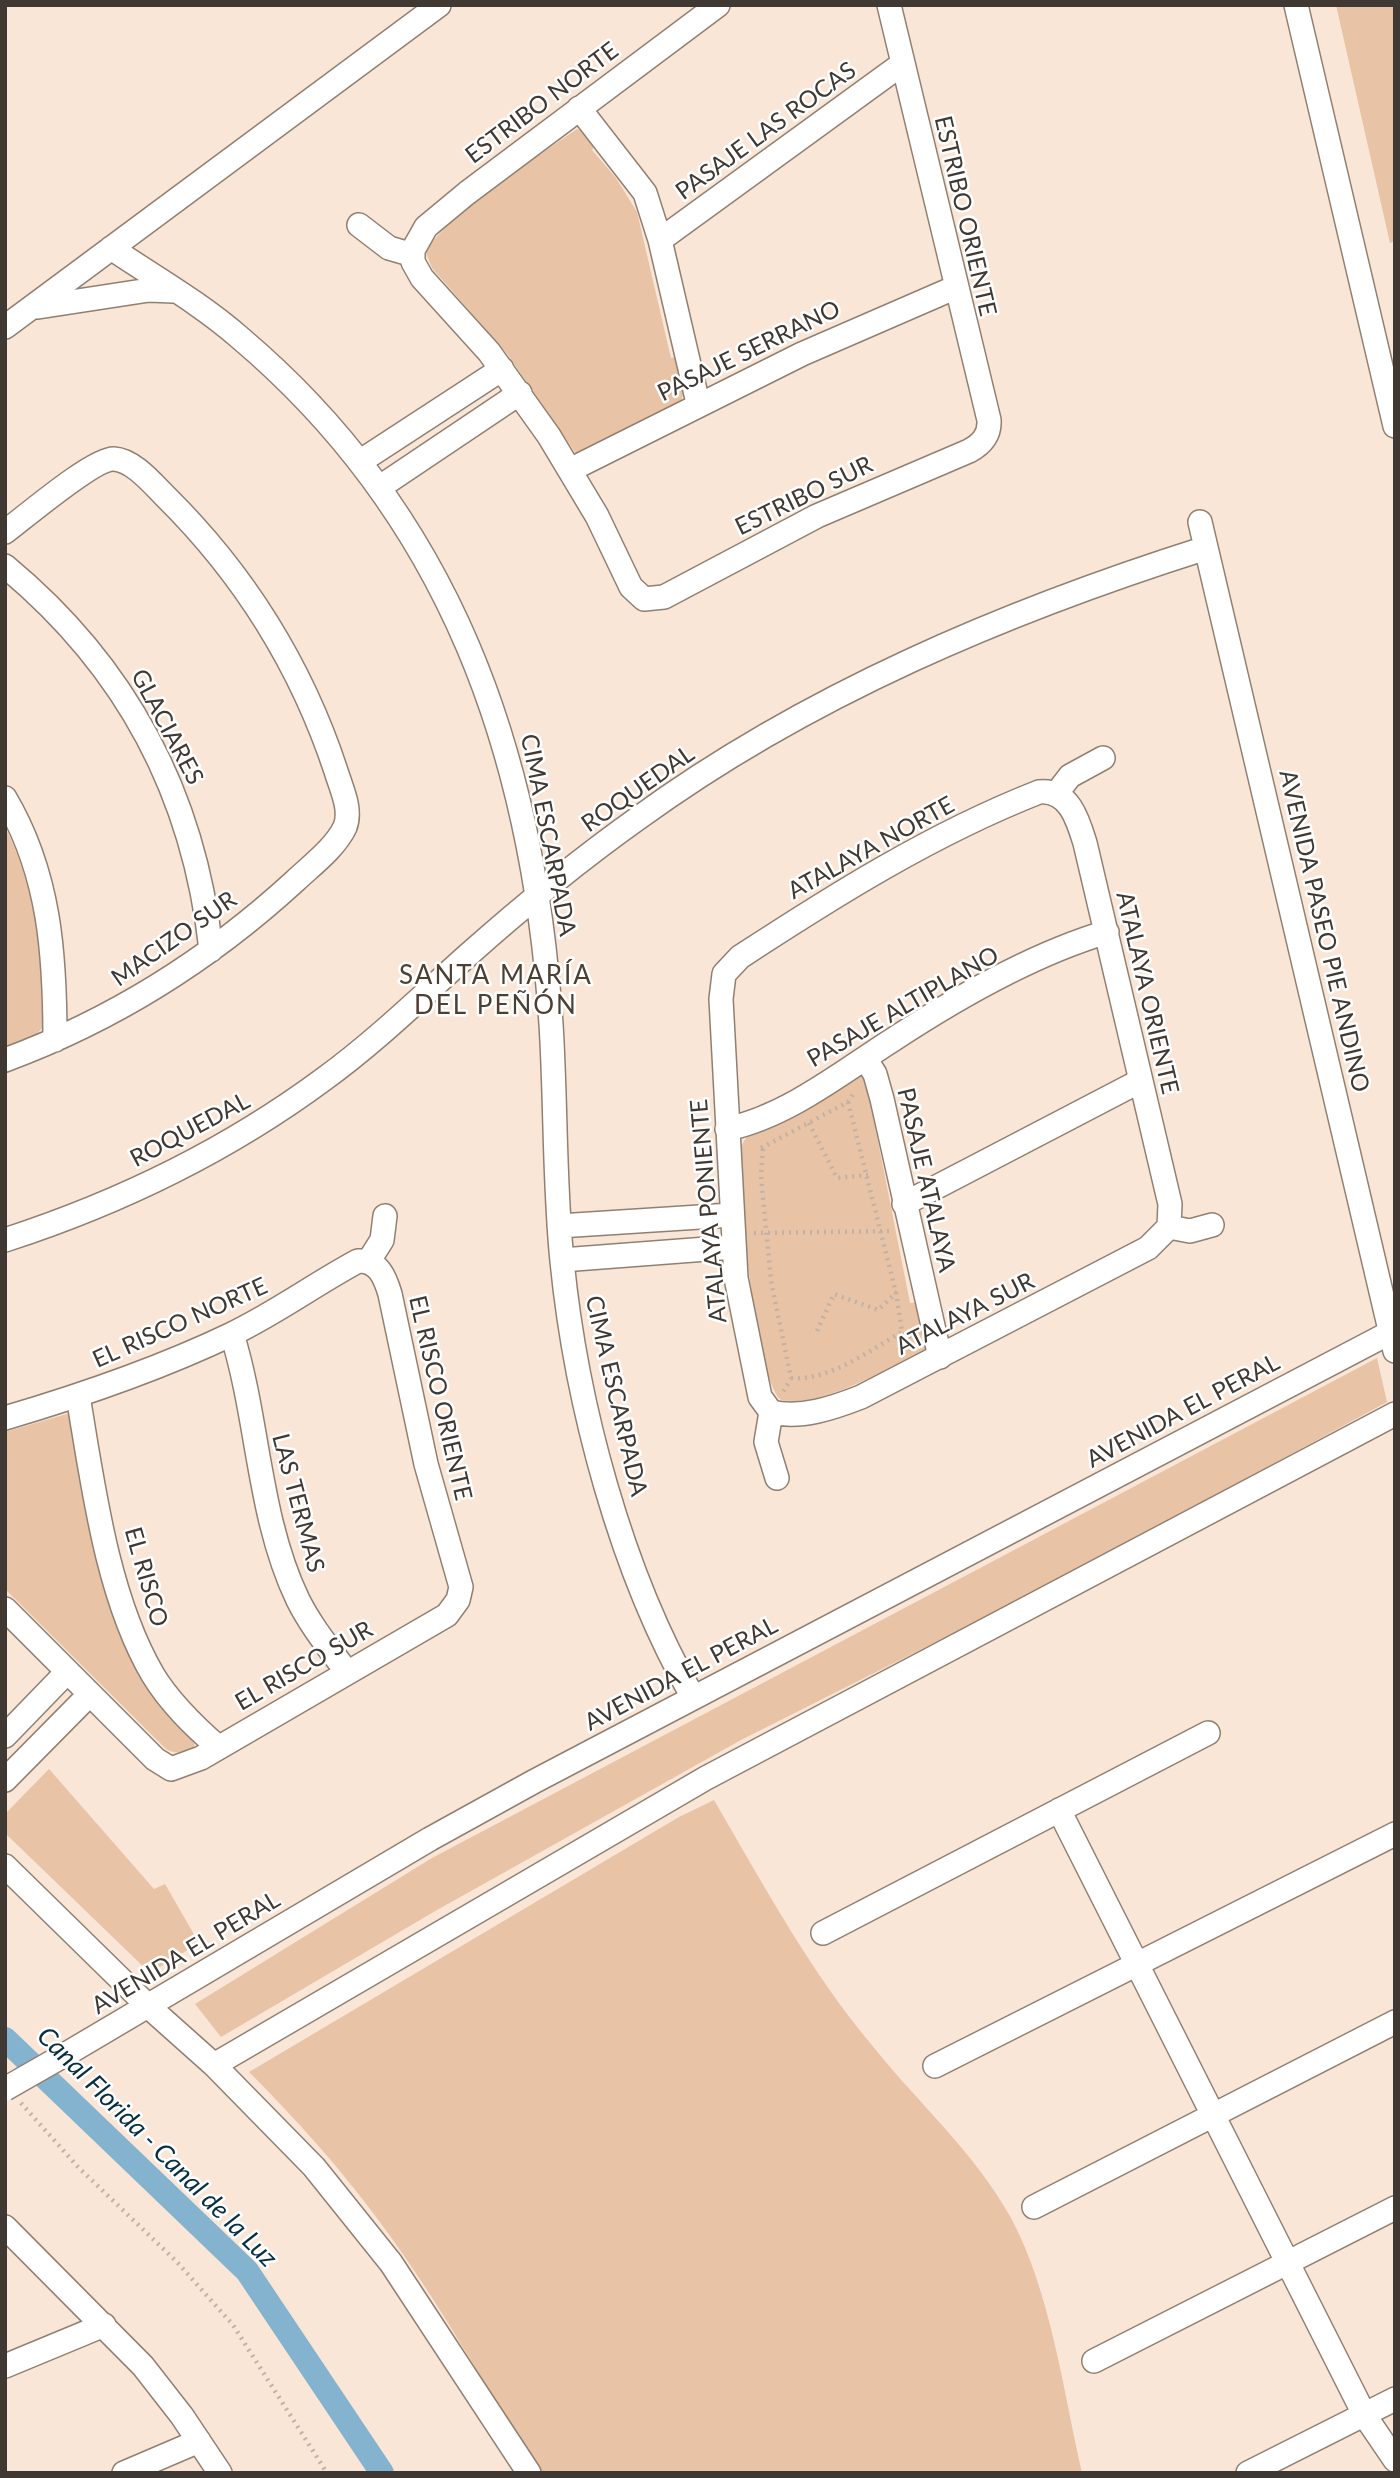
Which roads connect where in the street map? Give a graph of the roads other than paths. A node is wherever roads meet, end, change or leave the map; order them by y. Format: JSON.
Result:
{"nodes":[{"id":1,"x":439,"y":5,"type":"edge"},
{"id":2,"x":718,"y":5,"type":"edge"},
{"id":3,"x":889,"y":5,"type":"edge"},
{"id":4,"x":1296,"y":5,"type":"edge"},
{"id":5,"x":902,"y":64,"type":"junction"},
{"id":6,"x":579,"y":108,"type":"junction"},
{"id":7,"x":359,"y":225,"type":"dead end"},
{"id":8,"x":660,"y":240,"type":"junction"},
{"id":9,"x":111,"y":248,"type":"junction"},
{"id":10,"x":413,"y":255,"type":"junction"},
{"id":11,"x":954,"y":288,"type":"junction"},
{"id":12,"x":173,"y":291,"type":"junction"},
{"id":13,"x":30,"y":308,"type":"junction"},
{"id":14,"x":5,"y":327,"type":"edge"},
{"id":15,"x":502,"y":369,"type":"junction"},
{"id":16,"x":520,"y":393,"type":"junction"},
{"id":17,"x":698,"y":403,"type":"junction"},
{"id":18,"x":1395,"y":426,"type":"edge"},
{"id":19,"x":985,"y":438,"type":"joint"},
{"id":20,"x":361,"y":461,"type":"junction"},
{"id":21,"x":570,"y":470,"type":"junction"},
{"id":22,"x":380,"y":487,"type":"junction"},
{"id":23,"x":1200,"y":522,"type":"dead end"},
{"id":24,"x":5,"y":532,"type":"edge"},
{"id":25,"x":1206,"y":548,"type":"junction"},
{"id":26,"x":5,"y":566,"type":"edge"},
{"id":27,"x":1103,"y":758,"type":"dead end"},
{"id":28,"x":1056,"y":794,"type":"junction"},
{"id":29,"x":5,"y":798,"type":"edge"},
{"id":30,"x":537,"y":896,"type":"junction"},
{"id":31,"x":1107,"y":932,"type":"junction"},
{"id":32,"x":211,"y":950,"type":"junction"},
{"id":33,"x":724,"y":974,"type":"joint"},
{"id":34,"x":55,"y":1040,"type":"junction"},
{"id":35,"x":865,"y":1058,"type":"junction"},
{"id":36,"x":5,"y":1060,"type":"edge"},
{"id":37,"x":1140,"y":1081,"type":"junction"},
{"id":38,"x":727,"y":1129,"type":"junction"},
{"id":39,"x":904,"y":1204,"type":"junction"},
{"id":40,"x":385,"y":1216,"type":"dead end"},
{"id":41,"x":1212,"y":1225,"type":"dead end"},
{"id":42,"x":559,"y":1226,"type":"junction"},
{"id":43,"x":1169,"y":1227,"type":"junction"},
{"id":44,"x":732,"y":1231,"type":"junction"},
{"id":45,"x":5,"y":1240,"type":"edge"},
{"id":46,"x":562,"y":1260,"type":"junction"},
{"id":47,"x":368,"y":1262,"type":"junction"},
{"id":48,"x":232,"y":1334,"type":"junction"},
{"id":49,"x":1393,"y":1338,"type":"edge"},
{"id":50,"x":940,"y":1357,"type":"junction"},
{"id":51,"x":78,"y":1396,"type":"junction"},
{"id":52,"x":771,"y":1412,"type":"junction"},
{"id":53,"x":1395,"y":1414,"type":"edge"},
{"id":54,"x":5,"y":1418,"type":"edge"},
{"id":55,"x":777,"y":1478,"type":"dead end"},
{"id":56,"x":458,"y":1600,"type":"joint"},
{"id":57,"x":5,"y":1609,"type":"edge"},
{"id":58,"x":346,"y":1671,"type":"junction"},
{"id":59,"x":67,"y":1672,"type":"junction"},
{"id":60,"x":89,"y":1695,"type":"junction"},
{"id":61,"x":693,"y":1697,"type":"junction"},
{"id":62,"x":1208,"y":1733,"type":"dead end"},
{"id":63,"x":5,"y":1737,"type":"edge"},
{"id":64,"x":218,"y":1747,"type":"junction"},
{"id":65,"x":5,"y":1780,"type":"edge"},
{"id":66,"x":1059,"y":1810,"type":"junction"},
{"id":67,"x":1395,"y":1834,"type":"edge"},
{"id":68,"x":5,"y":1866,"type":"edge"},
{"id":69,"x":823,"y":1933,"type":"dead end"},
{"id":70,"x":1136,"y":1964,"type":"junction"},
{"id":71,"x":149,"y":2007,"type":"junction"},
{"id":72,"x":1395,"y":2022,"type":"edge"},
{"id":73,"x":214,"y":2065,"type":"junction"},
{"id":74,"x":935,"y":2066,"type":"dead end"},
{"id":75,"x":9,"y":2092,"type":"edge"},
{"id":76,"x":1213,"y":2115,"type":"junction"},
{"id":77,"x":1034,"y":2207,"type":"dead end"},
{"id":78,"x":1395,"y":2208,"type":"edge"},
{"id":79,"x":5,"y":2227,"type":"edge"},
{"id":80,"x":1287,"y":2262,"type":"junction"},
{"id":81,"x":104,"y":2325,"type":"junction"},
{"id":82,"x":1094,"y":2361,"type":"dead end"},
{"id":83,"x":5,"y":2366,"type":"edge"},
{"id":84,"x":1395,"y":2399,"type":"edge"},
{"id":85,"x":1365,"y":2416,"type":"junction"},
{"id":86,"x":199,"y":2441,"type":"junction"},
{"id":87,"x":1395,"y":2460,"type":"edge"},
{"id":88,"x":124,"y":2473,"type":"edge"},
{"id":89,"x":220,"y":2473,"type":"edge"},
{"id":90,"x":529,"y":2473,"type":"edge"},
{"id":91,"x":1248,"y":2473,"type":"edge"}],
"edges":[{"from":1,"to":9,"type":"street"},
{"from":2,"to":6,"type":"street","name":"ESTRIBO NORTE"},
{"from":3,"to":5,"type":"street","name":"ESTRIBO ORIENTE"},
{"from":4,"to":18,"type":"street"},
{"from":5,"to":8,"type":"street","name":"PASAJE LAS ROCAS"},
{"from":5,"to":11,"type":"street","name":"ESTRIBO ORIENTE"},
{"from":6,"to":8,"type":"street"},
{"from":6,"to":10,"type":"street","name":"ESTRIBO NORTE"},
{"from":7,"to":10,"type":"street"},
{"from":8,"to":17,"type":"street"},
{"from":9,"to":12,"type":"street","name":"CIMA ESCARPADA"},
{"from":9,"to":13,"type":"street"},
{"from":10,"to":15,"type":"street"},
{"from":11,"to":17,"type":"street","name":"PASAJE SERRANO"},
{"from":11,"to":19,"type":"street","name":"ESTRIBO ORIENTE"},
{"from":12,"to":13,"type":"street"},
{"from":12,"to":20,"type":"street","name":"CIMA ESCARPADA"},
{"from":13,"to":14,"type":"street"},
{"from":15,"to":16,"type":"street"},
{"from":15,"to":20,"type":"street"},
{"from":16,"to":21,"type":"street"},
{"from":16,"to":22,"type":"street"},
{"from":17,"to":21,"type":"street","name":"PASAJE SERRANO"},
{"from":19,"to":21,"type":"street","name":"ESTRIBO SUR"},
{"from":20,"to":22,"type":"street","name":"CIMA ESCARPADA"},
{"from":22,"to":30,"type":"street","name":"CIMA ESCARPADA"},
{"from":23,"to":25,"type":"street","name":"AVENIDA PASEO PIE ANDINO"},
{"from":24,"to":32,"type":"street","name":"MACIZO SUR"},
{"from":25,"to":30,"type":"street","name":"ROQUEDAL"},
{"from":25,"to":49,"type":"street","name":"AVENIDA PASEO PIE ANDINO"},
{"from":26,"to":32,"type":"street","name":"GLACIARES"},
{"from":27,"to":28,"type":"street"},
{"from":28,"to":31,"type":"street","name":"ATALAYA ORIENTE"},
{"from":28,"to":33,"type":"street","name":"ATALAYA NORTE"},
{"from":29,"to":34,"type":"street"},
{"from":30,"to":42,"type":"street","name":"CIMA ESCARPADA"},
{"from":30,"to":45,"type":"street","name":"ROQUEDAL"},
{"from":31,"to":35,"type":"street","name":"PASAJE ALTIPLANO"},
{"from":31,"to":37,"type":"street","name":"ATALAYA ORIENTE"},
{"from":32,"to":34,"type":"street","name":"MACIZO SUR"},
{"from":33,"to":38,"type":"street","name":"ATALAYA PONIENTE"},
{"from":34,"to":36,"type":"street","name":"MACIZO SUR"},
{"from":35,"to":38,"type":"street","name":"PASAJE ALTIPLANO"},
{"from":35,"to":39,"type":"street","name":"PASAJE ATALAYA"},
{"from":37,"to":39,"type":"street"},
{"from":37,"to":43,"type":"street","name":"ATALAYA ORIENTE"},
{"from":38,"to":44,"type":"street","name":"ATALAYA PONIENTE"},
{"from":39,"to":50,"type":"street","name":"PASAJE ATALAYA"},
{"from":40,"to":47,"type":"street"},
{"from":41,"to":43,"type":"street"},
{"from":42,"to":44,"type":"street"},
{"from":42,"to":46,"type":"street","name":"CIMA ESCARPADA"},
{"from":43,"to":50,"type":"street","name":"ATALAYA SUR"},
{"from":44,"to":46,"type":"street"},
{"from":44,"to":52,"type":"street","name":"ATALAYA PONIENTE"},
{"from":46,"to":61,"type":"street","name":"CIMA ESCARPADA"},
{"from":47,"to":48,"type":"street","name":"EL RISCO NORTE"},
{"from":47,"to":56,"type":"street","name":"EL RISCO ORIENTE"},
{"from":48,"to":51,"type":"street","name":"EL RISCO NORTE"},
{"from":48,"to":58,"type":"street","name":"LAS TERMAS"},
{"from":49,"to":61,"type":"street","name":"AVENIDA EL PERAL"},
{"from":50,"to":52,"type":"street","name":"ATALAYA SUR"},
{"from":51,"to":54,"type":"street","name":"EL RISCO NORTE"},
{"from":51,"to":64,"type":"street","name":"EL RISCO"},
{"from":52,"to":55,"type":"street"},
{"from":53,"to":73,"type":"street"},
{"from":56,"to":58,"type":"street","name":"EL RISCO SUR"},
{"from":57,"to":59,"type":"street"},
{"from":58,"to":64,"type":"street","name":"EL RISCO SUR"},
{"from":59,"to":60,"type":"street"},
{"from":59,"to":63,"type":"street"},
{"from":60,"to":64,"type":"street","name":"EL RISCO SUR"},
{"from":60,"to":65,"type":"street"},
{"from":61,"to":71,"type":"street","name":"AVENIDA EL PERAL"},
{"from":62,"to":66,"type":"street"},
{"from":66,"to":69,"type":"street"},
{"from":66,"to":70,"type":"street"},
{"from":67,"to":70,"type":"street"},
{"from":68,"to":71,"type":"street"},
{"from":70,"to":74,"type":"street"},
{"from":70,"to":76,"type":"street"},
{"from":71,"to":73,"type":"street"},
{"from":71,"to":75,"type":"street","name":"AVENIDA EL PERAL","bridge":true},
{"from":72,"to":76,"type":"street"},
{"from":73,"to":90,"type":"street"},
{"from":76,"to":77,"type":"street"},
{"from":76,"to":80,"type":"street"},
{"from":78,"to":80,"type":"street"},
{"from":79,"to":81,"type":"street"},
{"from":80,"to":82,"type":"street"},
{"from":80,"to":85,"type":"street"},
{"from":81,"to":83,"type":"street"},
{"from":81,"to":86,"type":"street"},
{"from":84,"to":85,"type":"street"},
{"from":85,"to":87,"type":"street"},
{"from":85,"to":91,"type":"street"},
{"from":86,"to":88,"type":"street"},
{"from":86,"to":89,"type":"street"}]}
